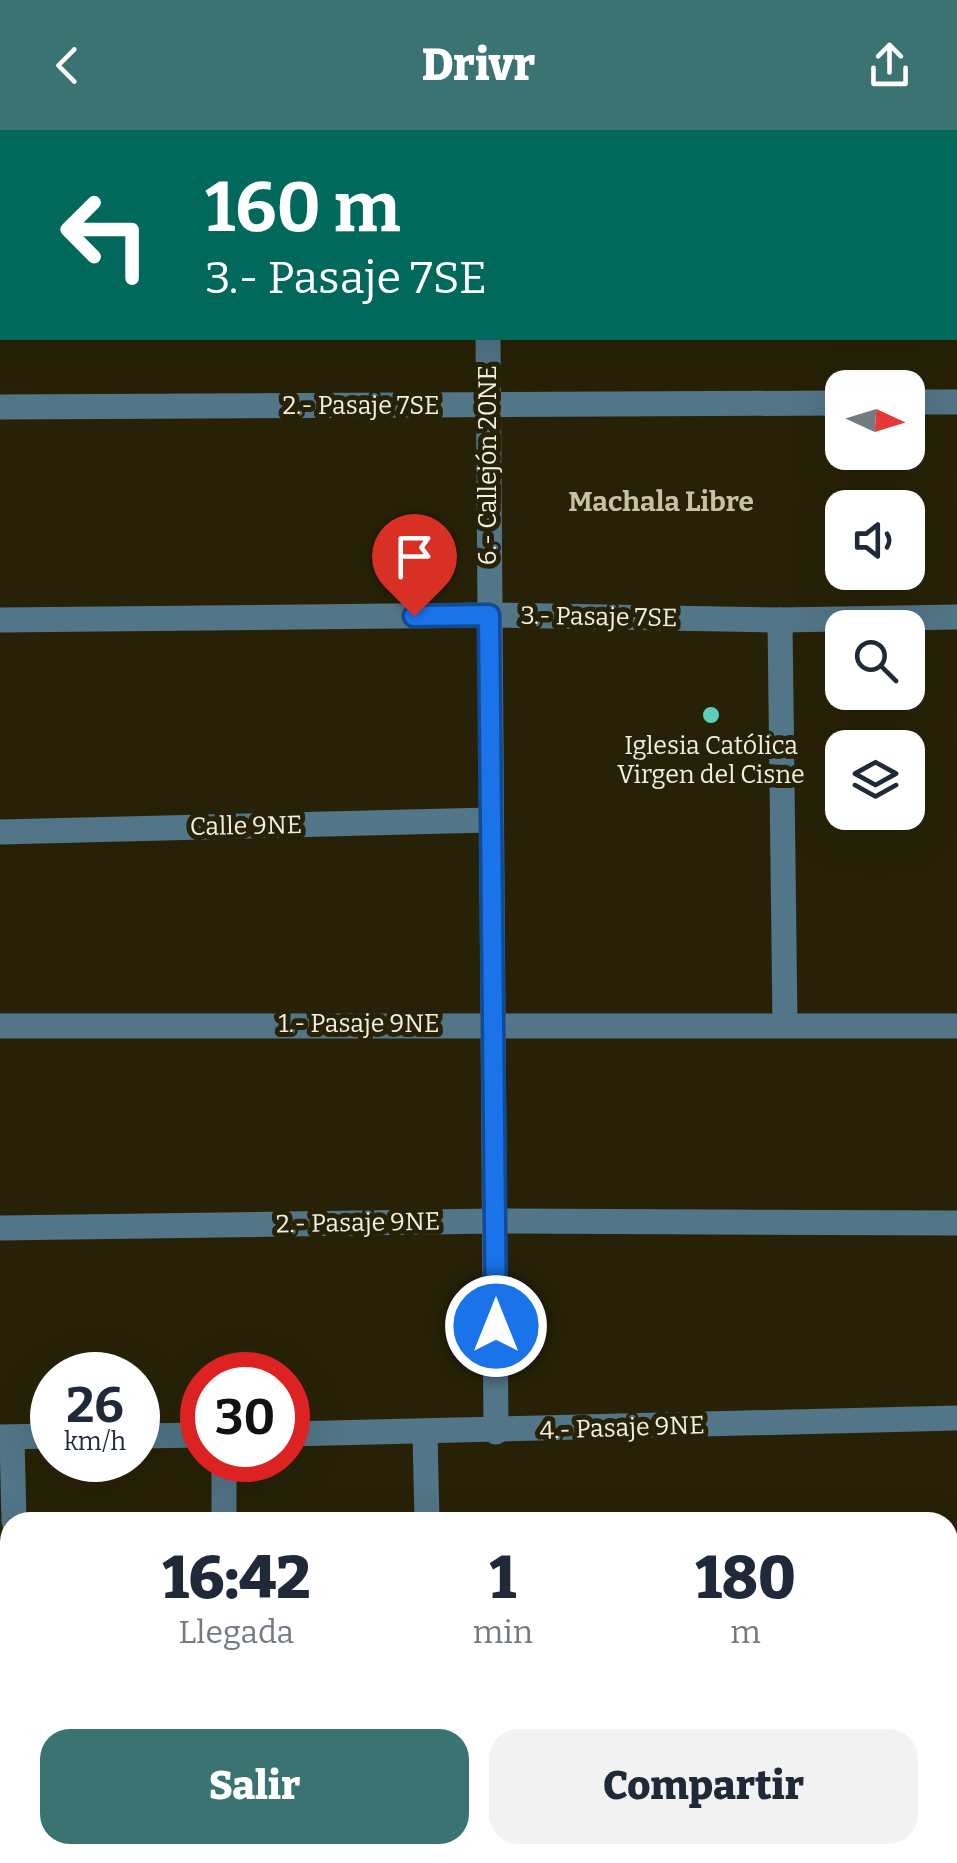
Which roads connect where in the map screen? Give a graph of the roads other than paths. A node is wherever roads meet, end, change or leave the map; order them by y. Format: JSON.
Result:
{"nodes":[{"id":1,"x":488,"y":340,"type":"edge"},
{"id":2,"x":925,"y":402,"type":"edge"},
{"id":3,"x":957,"y":402,"type":"edge"},
{"id":4,"x":825,"y":403,"type":"edge"},
{"id":5,"x":487,"y":406,"type":"junction"},
{"id":6,"x":0,"y":407,"type":"edge"},
{"id":7,"x":489,"y":615,"type":"junction"},
{"id":8,"x":957,"y":617,"type":"edge"},
{"id":9,"x":0,"y":620,"type":"edge"},
{"id":10,"x":780,"y":620,"type":"junction"},
{"id":11,"x":491,"y":820,"type":"junction"},
{"id":12,"x":0,"y":832,"type":"edge"},
{"id":13,"x":493,"y":1023,"type":"junction"},
{"id":14,"x":785,"y":1025,"type":"junction"},
{"id":15,"x":0,"y":1026,"type":"edge"},
{"id":16,"x":957,"y":1026,"type":"edge"},
{"id":17,"x":495,"y":1221,"type":"junction"},
{"id":18,"x":957,"y":1223,"type":"edge"},
{"id":19,"x":0,"y":1228,"type":"edge"},
{"id":20,"x":957,"y":1418,"type":"edge"},
{"id":21,"x":425,"y":1432,"type":"junction"},
{"id":22,"x":496,"y":1432,"type":"junction"},
{"id":23,"x":310,"y":1434,"type":"edge"},
{"id":24,"x":6,"y":1437,"type":"edge"},
{"id":25,"x":224,"y":1482,"type":"edge"},
{"id":26,"x":13,"y":1512,"type":"edge"},
{"id":27,"x":224,"y":1512,"type":"edge"},
{"id":28,"x":428,"y":1512,"type":"edge"}],
"edges":[{"from":1,"to":5,"type":"street","name":"6.- Callejón 20NE"},
{"from":2,"to":3,"type":"street"},
{"from":4,"to":5,"type":"street","name":"2.- Pasaje 7SE"},
{"from":5,"to":6,"type":"street","name":"2.- Pasaje 7SE"},
{"from":5,"to":7,"type":"street","name":"6.- Callejón 20NE"},
{"from":7,"to":9,"type":"street","name":"3.- Pasaje 7SE"},
{"from":7,"to":10,"type":"street","name":"3.- Pasaje 7SE"},
{"from":7,"to":11,"type":"street","name":"6.- Callejón 20NE"},
{"from":8,"to":10,"type":"street","name":"3.- Pasaje 7SE"},
{"from":10,"to":14,"type":"street"},
{"from":11,"to":12,"type":"street","name":"Calle 9NE"},
{"from":11,"to":13,"type":"street","name":"6.- Callejón 20NE"},
{"from":13,"to":14,"type":"street","name":"1.- Pasaje 9NE"},
{"from":13,"to":15,"type":"street","name":"1.- Pasaje 9NE"},
{"from":13,"to":17,"type":"street","name":"6.- Callejón 20NE"},
{"from":14,"to":16,"type":"street","name":"1.- Pasaje 9NE"},
{"from":17,"to":18,"type":"street","name":"2.- Pasaje 9NE"},
{"from":17,"to":19,"type":"street","name":"2.- Pasaje 9NE"},
{"from":17,"to":22,"type":"street","name":"6.- Callejón 20NE"},
{"from":20,"to":22,"type":"street","name":"4.- Pasaje 9NE"},
{"from":21,"to":22,"type":"street","name":"4.- Pasaje 9NE"},
{"from":21,"to":23,"type":"street","name":"4.- Pasaje 9NE"},
{"from":21,"to":28,"type":"street"},
{"from":24,"to":26,"type":"street"},
{"from":25,"to":27,"type":"street"}]}
